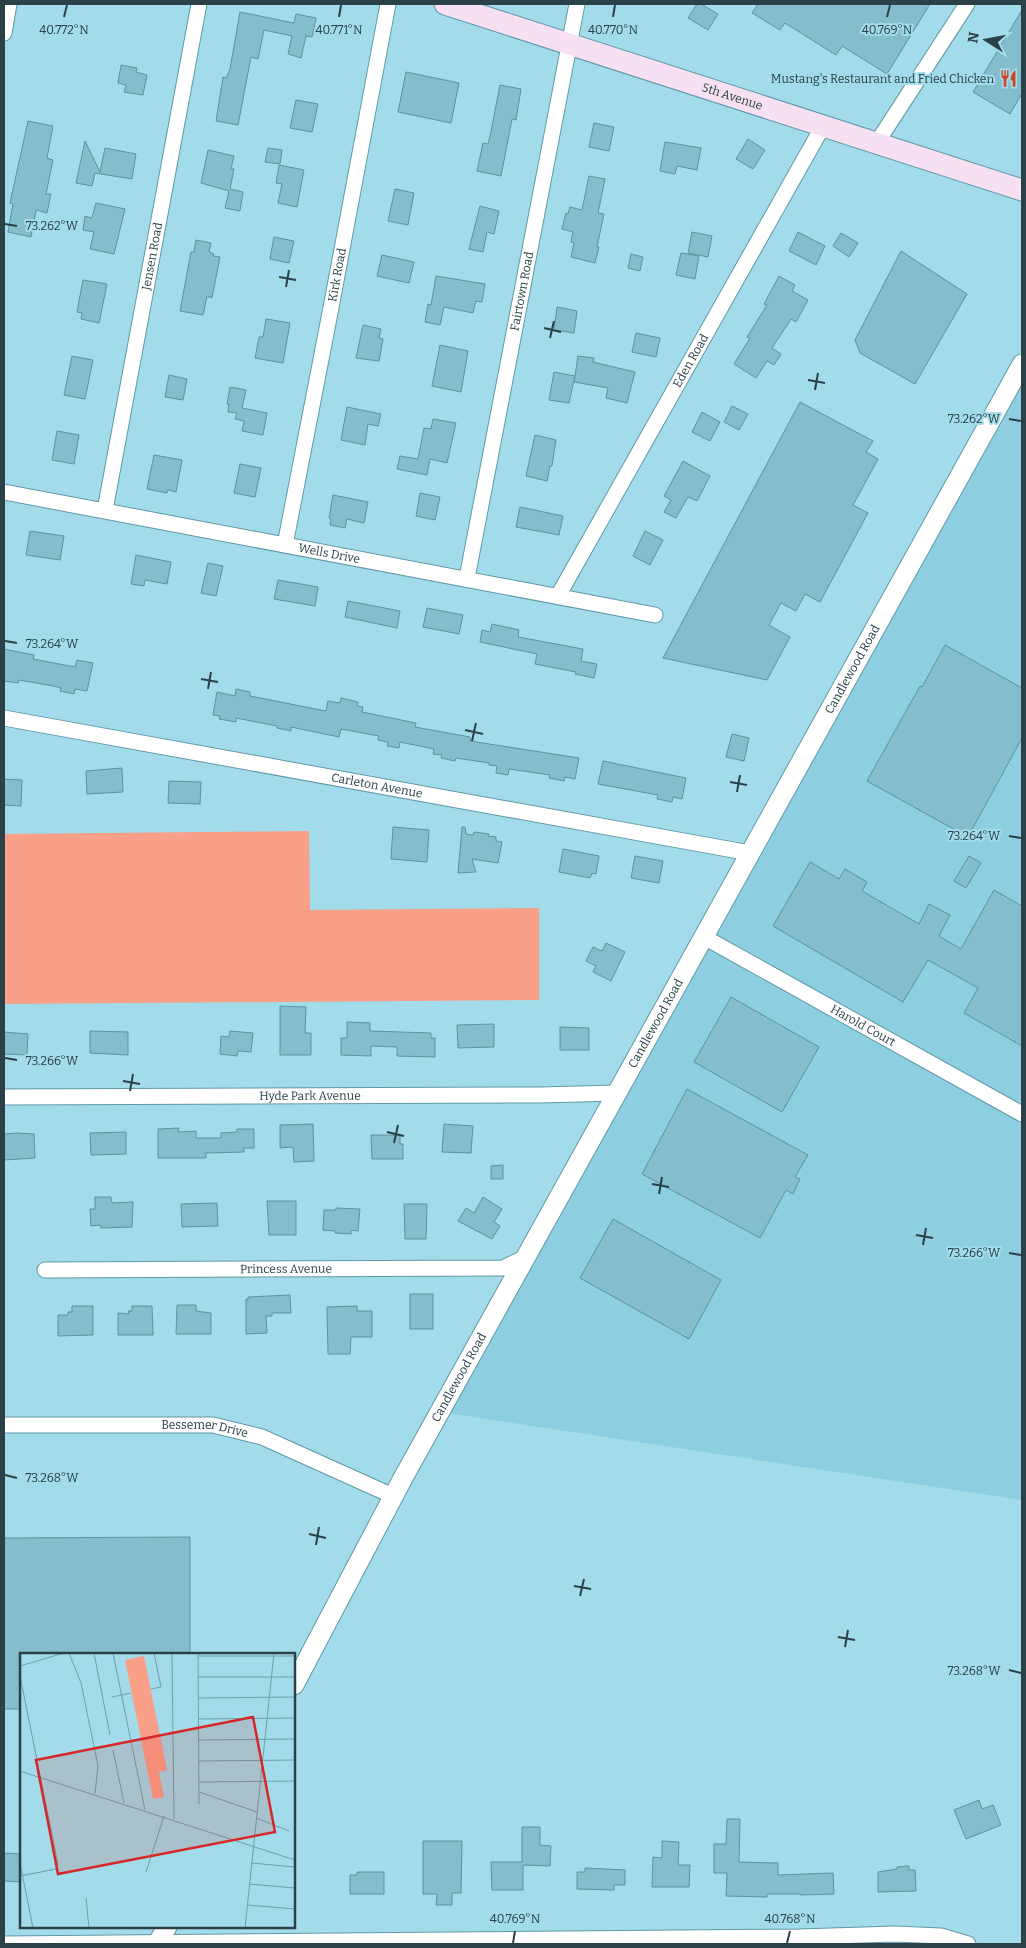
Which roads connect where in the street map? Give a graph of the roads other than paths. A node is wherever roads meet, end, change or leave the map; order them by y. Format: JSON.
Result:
{"nodes":[{"id":1,"x":9,"y":4,"type":"edge"},
{"id":2,"x":199,"y":4,"type":"edge"},
{"id":3,"x":388,"y":4,"type":"edge"},
{"id":4,"x":445,"y":4,"type":"edge"},
{"id":5,"x":577,"y":4,"type":"edge"},
{"id":6,"x":967,"y":4,"type":"edge"},
{"id":7,"x":4,"y":33,"type":"edge"},
{"id":8,"x":570,"y":44,"type":"junction"},
{"id":9,"x":823,"y":126,"type":"junction"},
{"id":10,"x":876,"y":144,"type":"junction"},
{"id":11,"x":1022,"y":190,"type":"edge"},
{"id":12,"x":1022,"y":364,"type":"edge"},
{"id":13,"x":4,"y":492,"type":"edge"},
{"id":14,"x":105,"y":510,"type":"junction"},
{"id":15,"x":285,"y":545,"type":"junction"},
{"id":16,"x":467,"y":578,"type":"junction"},
{"id":17,"x":558,"y":596,"type":"junction"},
{"id":18,"x":655,"y":615,"type":"dead end"},
{"id":19,"x":4,"y":718,"type":"edge"},
{"id":20,"x":750,"y":853,"type":"junction"},
{"id":21,"x":704,"y":937,"type":"junction"},
{"id":22,"x":617,"y":1092,"type":"junction"},
{"id":23,"x":4,"y":1097,"type":"edge"},
{"id":24,"x":1022,"y":1114,"type":"edge"},
{"id":25,"x":526,"y":1257,"type":"junction"},
{"id":26,"x":45,"y":1270,"type":"dead end"},
{"id":27,"x":4,"y":1425,"type":"edge"},
{"id":28,"x":393,"y":1496,"type":"junction"},
{"id":29,"x":295,"y":1683,"type":"edge"},
{"id":30,"x":166,"y":1928,"type":"edge"},
{"id":31,"x":4,"y":1944,"type":"edge"},
{"id":32,"x":158,"y":1944,"type":"edge"},
{"id":33,"x":968,"y":1944,"type":"edge"}],
"edges":[{"from":1,"to":7,"type":"street"},
{"from":2,"to":14,"type":"street","name":"Jensen Road"},
{"from":3,"to":15,"type":"street","name":"Kirk Road"},
{"from":4,"to":8,"type":"main road","name":"5th Avenue"},
{"from":5,"to":8,"type":"street","name":"Fairtown Road"},
{"from":6,"to":10,"type":"street"},
{"from":8,"to":9,"type":"main road","name":"5th Avenue"},
{"from":8,"to":16,"type":"street","name":"Fairtown Road"},
{"from":9,"to":10,"type":"main road","name":"5th Avenue"},
{"from":9,"to":17,"type":"street","name":"Eden Road"},
{"from":10,"to":11,"type":"main road","name":"5th Avenue"},
{"from":12,"to":20,"type":"street","name":"Candlewood Road"},
{"from":13,"to":14,"type":"street","name":"Wells Drive"},
{"from":14,"to":15,"type":"street","name":"Wells Drive"},
{"from":15,"to":16,"type":"street","name":"Wells Drive"},
{"from":16,"to":17,"type":"street","name":"Wells Drive"},
{"from":17,"to":18,"type":"street","name":"Wells Drive"},
{"from":19,"to":20,"type":"street","name":"Carleton Avenue"},
{"from":20,"to":21,"type":"street","name":"Candlewood Road"},
{"from":21,"to":22,"type":"street","name":"Candlewood Road"},
{"from":21,"to":24,"type":"street","name":"Harold Court"},
{"from":22,"to":23,"type":"street","name":"Hyde Park Avenue"},
{"from":22,"to":25,"type":"street","name":"Candlewood Road"},
{"from":25,"to":26,"type":"street","name":"Princess Avenue"},
{"from":25,"to":28,"type":"street","name":"Candlewood Road"},
{"from":27,"to":28,"type":"street","name":"Bessemer Drive"},
{"from":28,"to":29,"type":"street","name":"Candlewood Road"},
{"from":30,"to":32,"type":"street"},
{"from":31,"to":32,"type":"street"},
{"from":32,"to":33,"type":"street"}]}
